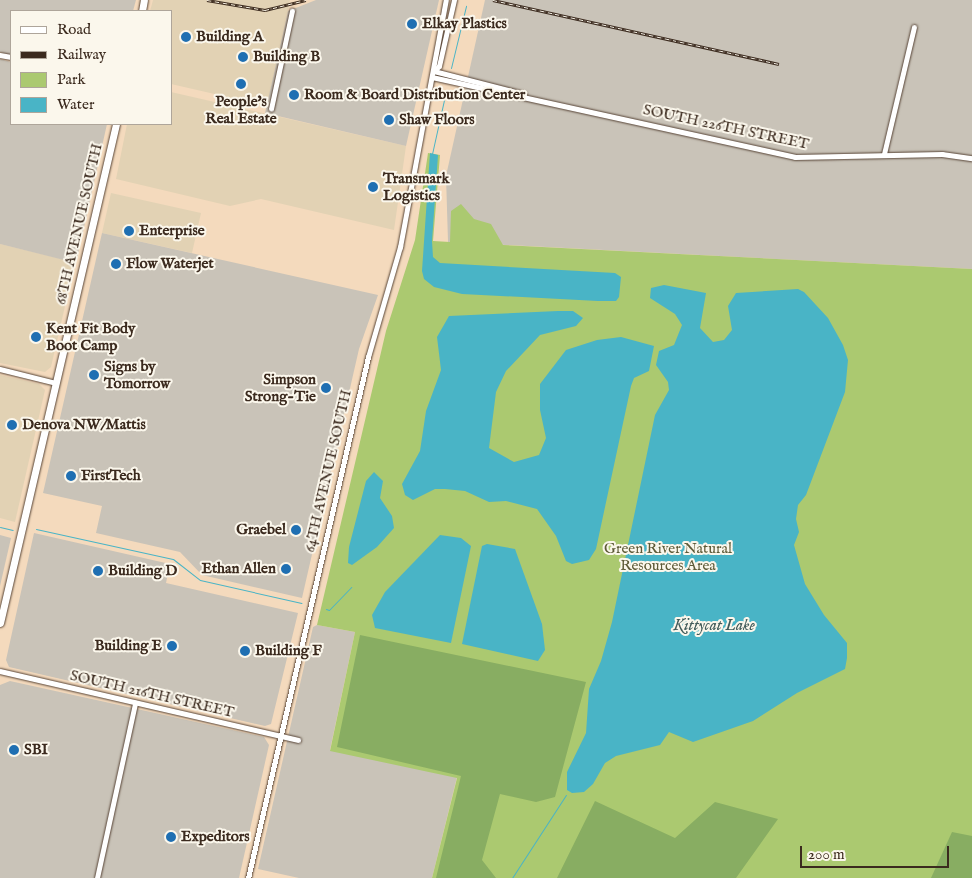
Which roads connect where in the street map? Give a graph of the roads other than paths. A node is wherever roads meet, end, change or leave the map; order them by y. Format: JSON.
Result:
{"nodes":[{"id":1,"x":446,"y":0,"type":"edge"},
{"id":2,"x":454,"y":0,"type":"edge"},
{"id":3,"x":292,"y":12,"type":"dead end"},
{"id":4,"x":914,"y":28,"type":"dead end"},
{"id":5,"x":433,"y":74,"type":"junction"},
{"id":6,"x":270,"y":109,"type":"dead end"},
{"id":7,"x":116,"y":125,"type":"edge"},
{"id":8,"x":884,"y":154,"type":"junction"},
{"id":9,"x":972,"y":158,"type":"edge"},
{"id":10,"x":0,"y":369,"type":"edge"},
{"id":11,"x":56,"y":383,"type":"junction"},
{"id":12,"x":0,"y":623,"type":"edge"},
{"id":13,"x":0,"y":671,"type":"edge"},
{"id":14,"x":135,"y":703,"type":"junction"},
{"id":15,"x":280,"y":736,"type":"junction"},
{"id":16,"x":298,"y":740,"type":"dead end"},
{"id":17,"x":97,"y":878,"type":"edge"},
{"id":18,"x":248,"y":878,"type":"edge"}],
"edges":[{"from":1,"to":5,"type":"street","name":"64TH AVENUE SOUTH"},
{"from":2,"to":5,"type":"street","name":"64TH AVENUE SOUTH"},
{"from":3,"to":6,"type":"street"},
{"from":4,"to":8,"type":"street"},
{"from":5,"to":8,"type":"street","name":"SOUTH 226TH STREET"},
{"from":5,"to":15,"type":"street","name":"64TH AVENUE SOUTH"},
{"from":7,"to":11,"type":"main road","name":"68TH AVENUE SOUTH"},
{"from":8,"to":9,"type":"street","name":"SOUTH 226TH STREET"},
{"from":10,"to":11,"type":"street"},
{"from":11,"to":12,"type":"main road","name":"68TH AVENUE SOUTH"},
{"from":13,"to":14,"type":"street","name":"SOUTH 216TH STREET"},
{"from":14,"to":15,"type":"street","name":"SOUTH 216TH STREET"},
{"from":14,"to":17,"type":"street"},
{"from":15,"to":16,"type":"street","name":"SOUTH 216TH STREET"},
{"from":15,"to":18,"type":"street","name":"64TH AVENUE SOUTH"}]}
